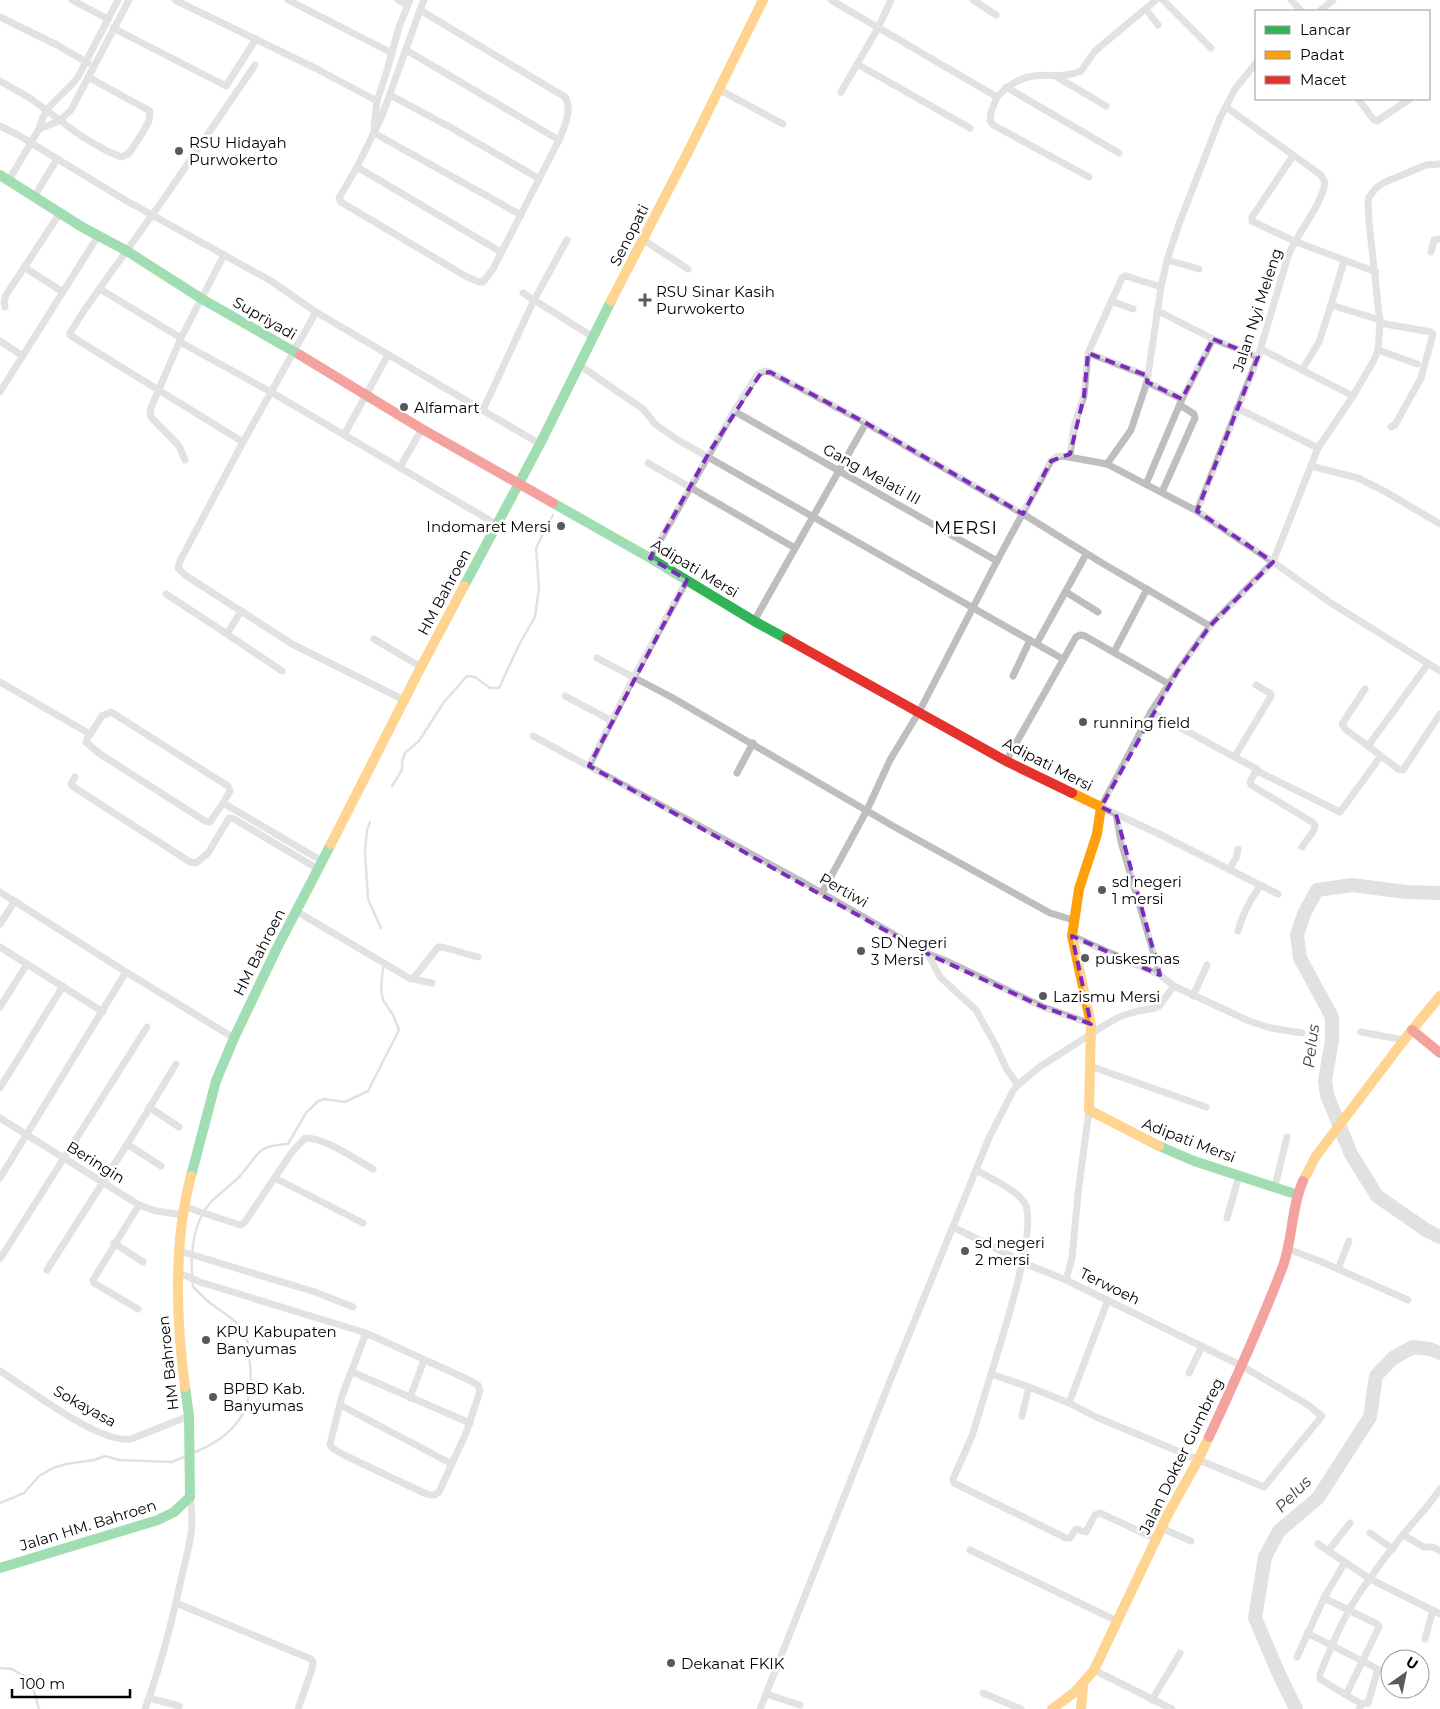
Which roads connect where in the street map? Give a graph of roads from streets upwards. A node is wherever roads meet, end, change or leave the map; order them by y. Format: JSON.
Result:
{"nodes":[{"id":1,"x":72,"y":0,"type":"edge"},
{"id":2,"x":118,"y":0,"type":"edge"},
{"id":3,"x":129,"y":0,"type":"edge"},
{"id":4,"x":175,"y":0,"type":"edge"},
{"id":5,"x":288,"y":0,"type":"edge"},
{"id":6,"x":398,"y":0,"type":"edge"},
{"id":7,"x":424,"y":0,"type":"edge"},
{"id":8,"x":763,"y":0,"type":"edge"},
{"id":9,"x":832,"y":0,"type":"edge"},
{"id":10,"x":891,"y":0,"type":"edge"},
{"id":11,"x":973,"y":0,"type":"edge"},
{"id":12,"x":1156,"y":0,"type":"edge"},
{"id":13,"x":1163,"y":0,"type":"edge"},
{"id":14,"x":1291,"y":0,"type":"edge"},
{"id":15,"x":1333,"y":0,"type":"edge"},
{"id":16,"x":409,"y":2,"type":"edge"},
{"id":17,"x":1146,"y":9,"type":"junction"},
{"id":18,"x":420,"y":10,"type":"junction"},
{"id":19,"x":1300,"y":10,"type":"edge"},
{"id":20,"x":1321,"y":10,"type":"edge"},
{"id":21,"x":996,"y":14,"type":"dead end"},
{"id":22,"x":0,"y":17,"type":"edge"},
{"id":23,"x":108,"y":19,"type":"junction"},
{"id":24,"x":1158,"y":25,"type":"dead end"},
{"id":25,"x":399,"y":27,"type":"junction"},
{"id":26,"x":114,"y":28,"type":"junction"},
{"id":27,"x":878,"y":28,"type":"junction"},
{"id":28,"x":413,"y":32,"type":"junction"},
{"id":29,"x":256,"y":39,"type":"junction"},
{"id":30,"x":1211,"y":48,"type":"dead end"},
{"id":31,"x":406,"y":50,"type":"junction"},
{"id":32,"x":392,"y":53,"type":"junction"},
{"id":33,"x":85,"y":62,"type":"junction"},
{"id":34,"x":857,"y":64,"type":"junction"},
{"id":35,"x":1255,"y":64,"type":"edge"},
{"id":36,"x":255,"y":65,"type":"dead end"},
{"id":37,"x":93,"y":66,"type":"junction"},
{"id":38,"x":386,"y":74,"type":"junction"},
{"id":39,"x":88,"y":76,"type":"junction"},
{"id":40,"x":1057,"y":77,"type":"junction"},
{"id":41,"x":397,"y":78,"type":"junction"},
{"id":42,"x":0,"y":81,"type":"edge"},
{"id":43,"x":1006,"y":87,"type":"junction"},
{"id":44,"x":720,"y":90,"type":"junction"},
{"id":45,"x":841,"y":92,"type":"dead end"},
{"id":46,"x":390,"y":95,"type":"junction"},
{"id":47,"x":997,"y":97,"type":"junction"},
{"id":48,"x":1359,"y":100,"type":"edge"},
{"id":49,"x":1408,"y":100,"type":"edge"},
{"id":50,"x":377,"y":101,"type":"junction"},
{"id":51,"x":1106,"y":106,"type":"dead end"},
{"id":52,"x":1226,"y":107,"type":"junction"},
{"id":53,"x":46,"y":109,"type":"junction"},
{"id":54,"x":60,"y":121,"type":"junction"},
{"id":55,"x":783,"y":124,"type":"dead end"},
{"id":56,"x":0,"y":126,"type":"edge"},
{"id":57,"x":970,"y":128,"type":"dead end"},
{"id":58,"x":39,"y":129,"type":"junction"},
{"id":59,"x":374,"y":133,"type":"junction"},
{"id":60,"x":559,"y":140,"type":"junction"},
{"id":61,"x":30,"y":143,"type":"junction"},
{"id":62,"x":1118,"y":153,"type":"dead end"},
{"id":63,"x":1293,"y":156,"type":"junction"},
{"id":64,"x":56,"y":159,"type":"junction"},
{"id":65,"x":1440,"y":164,"type":"edge"},
{"id":66,"x":358,"y":167,"type":"junction"},
{"id":67,"x":3,"y":177,"type":"edge"},
{"id":68,"x":1089,"y":177,"type":"dead end"},
{"id":69,"x":538,"y":178,"type":"junction"},
{"id":70,"x":34,"y":197,"type":"junction"},
{"id":71,"x":60,"y":213,"type":"junction"},
{"id":72,"x":521,"y":215,"type":"junction"},
{"id":73,"x":151,"y":216,"type":"junction"},
{"id":74,"x":98,"y":236,"type":"junction"},
{"id":75,"x":642,"y":239,"type":"junction"},
{"id":76,"x":1440,"y":239,"type":"edge"},
{"id":77,"x":567,"y":240,"type":"dead end"},
{"id":78,"x":1294,"y":241,"type":"junction"},
{"id":79,"x":127,"y":251,"type":"junction"},
{"id":80,"x":501,"y":252,"type":"junction"},
{"id":81,"x":1431,"y":252,"type":"dead end"},
{"id":82,"x":224,"y":255,"type":"junction"},
{"id":83,"x":1167,"y":260,"type":"junction"},
{"id":84,"x":1344,"y":261,"type":"junction"},
{"id":85,"x":24,"y":267,"type":"junction"},
{"id":86,"x":688,"y":269,"type":"dead end"},
{"id":87,"x":1199,"y":269,"type":"dead end"},
{"id":88,"x":1370,"y":270,"type":"junction"},
{"id":89,"x":1161,"y":287,"type":"junction"},
{"id":90,"x":100,"y":289,"type":"junction"},
{"id":91,"x":63,"y":292,"type":"junction"},
{"id":92,"x":523,"y":294,"type":"dead end"},
{"id":93,"x":202,"y":299,"type":"junction"},
{"id":94,"x":534,"y":300,"type":"junction"},
{"id":95,"x":1111,"y":301,"type":"junction"},
{"id":96,"x":1331,"y":305,"type":"junction"},
{"id":97,"x":5,"y":307,"type":"dead end"},
{"id":98,"x":1133,"y":309,"type":"dead end"},
{"id":99,"x":1158,"y":311,"type":"junction"},
{"id":100,"x":316,"y":312,"type":"junction"},
{"id":101,"x":1377,"y":320,"type":"junction"},
{"id":102,"x":593,"y":337,"type":"junction"},
{"id":103,"x":1213,"y":339,"type":"junction"},
{"id":104,"x":180,"y":340,"type":"junction"},
{"id":105,"x":0,"y":341,"type":"edge"},
{"id":106,"x":1261,"y":349,"type":"junction"},
{"id":107,"x":1378,"y":350,"type":"junction"},
{"id":108,"x":294,"y":352,"type":"junction"},
{"id":109,"x":1088,"y":354,"type":"junction"},
{"id":110,"x":388,"y":355,"type":"junction"},
{"id":111,"x":23,"y":356,"type":"junction"},
{"id":112,"x":1258,"y":357,"type":"junction"},
{"id":113,"x":1418,"y":364,"type":"dead end"},
{"id":114,"x":579,"y":365,"type":"junction"},
{"id":115,"x":1302,"y":370,"type":"junction"},
{"id":116,"x":1147,"y":379,"type":"junction"},
{"id":117,"x":158,"y":390,"type":"junction"},
{"id":118,"x":0,"y":392,"type":"edge"},
{"id":119,"x":272,"y":392,"type":"junction"},
{"id":120,"x":1350,"y":395,"type":"junction"},
{"id":121,"x":366,"y":396,"type":"junction"},
{"id":122,"x":1181,"y":402,"type":"junction"},
{"id":123,"x":1237,"y":408,"type":"junction"},
{"id":124,"x":483,"y":410,"type":"junction"},
{"id":125,"x":734,"y":411,"type":"junction"},
{"id":126,"x":866,"y":423,"type":"junction"},
{"id":127,"x":1391,"y":427,"type":"dead end"},
{"id":128,"x":422,"y":429,"type":"junction"},
{"id":129,"x":344,"y":435,"type":"junction"},
{"id":130,"x":243,"y":442,"type":"junction"},
{"id":131,"x":540,"y":444,"type":"junction"},
{"id":132,"x":1314,"y":446,"type":"junction"},
{"id":133,"x":1070,"y":456,"type":"junction"},
{"id":134,"x":707,"y":457,"type":"junction"},
{"id":135,"x":185,"y":460,"type":"dead end"},
{"id":136,"x":648,"y":463,"type":"dead end"},
{"id":137,"x":1107,"y":464,"type":"junction"},
{"id":138,"x":1312,"y":466,"type":"junction"},
{"id":139,"x":400,"y":467,"type":"junction"},
{"id":140,"x":838,"y":472,"type":"junction"},
{"id":141,"x":518,"y":483,"type":"junction"},
{"id":142,"x":1146,"y":484,"type":"junction"},
{"id":143,"x":689,"y":487,"type":"junction"},
{"id":144,"x":1162,"y":492,"type":"junction"},
{"id":145,"x":1197,"y":511,"type":"junction"},
{"id":146,"x":1024,"y":514,"type":"junction"},
{"id":147,"x":813,"y":517,"type":"junction"},
{"id":148,"x":496,"y":524,"type":"junction"},
{"id":149,"x":1440,"y":524,"type":"edge"},
{"id":150,"x":795,"y":548,"type":"junction"},
{"id":151,"x":650,"y":558,"type":"junction"},
{"id":152,"x":1084,"y":558,"type":"dead end"},
{"id":153,"x":1269,"y":559,"type":"junction"},
{"id":154,"x":997,"y":561,"type":"junction"},
{"id":155,"x":687,"y":580,"type":"junction"},
{"id":156,"x":1147,"y":588,"type":"junction"},
{"id":157,"x":1066,"y":592,"type":"junction"},
{"id":158,"x":166,"y":594,"type":"dead end"},
{"id":159,"x":973,"y":607,"type":"junction"},
{"id":160,"x":241,"y":611,"type":"junction"},
{"id":161,"x":1098,"y":612,"type":"dead end"},
{"id":162,"x":754,"y":621,"type":"junction"},
{"id":163,"x":1209,"y":625,"type":"junction"},
{"id":164,"x":227,"y":634,"type":"junction"},
{"id":165,"x":374,"y":639,"type":"dead end"},
{"id":166,"x":1034,"y":641,"type":"junction"},
{"id":167,"x":1114,"y":652,"type":"junction"},
{"id":168,"x":597,"y":658,"type":"dead end"},
{"id":169,"x":1063,"y":659,"type":"junction"},
{"id":170,"x":1428,"y":664,"type":"junction"},
{"id":171,"x":421,"y":667,"type":"junction"},
{"id":172,"x":282,"y":671,"type":"dead end"},
{"id":173,"x":1440,"y":671,"type":"edge"},
{"id":174,"x":1013,"y":676,"type":"dead end"},
{"id":175,"x":634,"y":677,"type":"junction"},
{"id":176,"x":1165,"y":681,"type":"junction"},
{"id":177,"x":0,"y":682,"type":"edge"},
{"id":178,"x":1256,"y":685,"type":"dead end"},
{"id":179,"x":1365,"y":689,"type":"dead end"},
{"id":180,"x":565,"y":696,"type":"dead end"},
{"id":181,"x":404,"y":700,"type":"junction"},
{"id":182,"x":918,"y":712,"type":"junction"},
{"id":183,"x":1151,"y":712,"type":"junction"},
{"id":184,"x":1440,"y":714,"type":"edge"},
{"id":185,"x":612,"y":721,"type":"junction"},
{"id":186,"x":90,"y":734,"type":"junction"},
{"id":187,"x":533,"y":736,"type":"dead end"},
{"id":188,"x":753,"y":743,"type":"junction"},
{"id":189,"x":1368,"y":746,"type":"junction"},
{"id":190,"x":1235,"y":756,"type":"junction"},
{"id":191,"x":1380,"y":756,"type":"junction"},
{"id":192,"x":1006,"y":761,"type":"junction"},
{"id":193,"x":590,"y":766,"type":"junction"},
{"id":194,"x":1257,"y":771,"type":"junction"},
{"id":195,"x":737,"y":773,"type":"dead end"},
{"id":196,"x":75,"y":777,"type":"dead end"},
{"id":197,"x":223,"y":803,"type":"junction"},
{"id":198,"x":1099,"y":806,"type":"junction"},
{"id":199,"x":867,"y":810,"type":"junction"},
{"id":200,"x":1116,"y":814,"type":"junction"},
{"id":201,"x":1302,"y":847,"type":"dead end"},
{"id":202,"x":1238,"y":849,"type":"dead end"},
{"id":203,"x":320,"y":865,"type":"junction"},
{"id":204,"x":1229,"y":870,"type":"junction"},
{"id":205,"x":1260,"y":886,"type":"junction"},
{"id":206,"x":0,"y":892,"type":"edge"},
{"id":207,"x":822,"y":893,"type":"junction"},
{"id":208,"x":1278,"y":894,"type":"dead end"},
{"id":209,"x":15,"y":901,"type":"junction"},
{"id":210,"x":296,"y":911,"type":"junction"},
{"id":211,"x":1070,"y":919,"type":"junction"},
{"id":212,"x":0,"y":924,"type":"edge"},
{"id":213,"x":1238,"y":931,"type":"dead end"},
{"id":214,"x":1072,"y":936,"type":"junction"},
{"id":215,"x":0,"y":947,"type":"edge"},
{"id":216,"x":928,"y":954,"type":"junction"},
{"id":217,"x":478,"y":957,"type":"dead end"},
{"id":218,"x":27,"y":964,"type":"junction"},
{"id":219,"x":1207,"y":965,"type":"dead end"},
{"id":220,"x":126,"y":972,"type":"junction"},
{"id":221,"x":1160,"y":975,"type":"junction"},
{"id":222,"x":413,"y":979,"type":"junction"},
{"id":223,"x":432,"y":983,"type":"dead end"},
{"id":224,"x":63,"y":986,"type":"junction"},
{"id":225,"x":1174,"y":986,"type":"junction"},
{"id":226,"x":1193,"y":996,"type":"junction"},
{"id":227,"x":1440,"y":996,"type":"edge"},
{"id":228,"x":0,"y":1007,"type":"edge"},
{"id":229,"x":103,"y":1012,"type":"junction"},
{"id":230,"x":1087,"y":1022,"type":"junction"},
{"id":231,"x":147,"y":1027,"type":"dead end"},
{"id":232,"x":1412,"y":1030,"type":"junction"},
{"id":233,"x":1361,"y":1032,"type":"dead end"},
{"id":234,"x":1302,"y":1033,"type":"dead end"},
{"id":235,"x":1091,"y":1035,"type":"junction"},
{"id":236,"x":234,"y":1038,"type":"junction"},
{"id":237,"x":1404,"y":1040,"type":"junction"},
{"id":238,"x":1440,"y":1053,"type":"edge"},
{"id":239,"x":176,"y":1064,"type":"dead end"},
{"id":240,"x":1090,"y":1066,"type":"junction"},
{"id":241,"x":1018,"y":1085,"type":"junction"},
{"id":242,"x":0,"y":1088,"type":"edge"},
{"id":243,"x":149,"y":1107,"type":"junction"},
{"id":244,"x":1206,"y":1107,"type":"dead end"},
{"id":245,"x":1089,"y":1110,"type":"junction"},
{"id":246,"x":0,"y":1118,"type":"edge"},
{"id":247,"x":179,"y":1126,"type":"dead end"},
{"id":248,"x":27,"y":1135,"type":"junction"},
{"id":249,"x":1287,"y":1137,"type":"dead end"},
{"id":250,"x":127,"y":1144,"type":"junction"},
{"id":251,"x":64,"y":1159,"type":"junction"},
{"id":252,"x":162,"y":1166,"type":"dead end"},
{"id":253,"x":373,"y":1170,"type":"dead end"},
{"id":254,"x":976,"y":1170,"type":"junction"},
{"id":255,"x":1239,"y":1176,"type":"junction"},
{"id":256,"x":0,"y":1178,"type":"edge"},
{"id":257,"x":275,"y":1178,"type":"junction"},
{"id":258,"x":102,"y":1183,"type":"junction"},
{"id":259,"x":1275,"y":1186,"type":"junction"},
{"id":260,"x":1298,"y":1194,"type":"junction"},
{"id":261,"x":138,"y":1204,"type":"junction"},
{"id":262,"x":187,"y":1210,"type":"junction"},
{"id":263,"x":1227,"y":1218,"type":"dead end"},
{"id":264,"x":363,"y":1223,"type":"dead end"},
{"id":265,"x":953,"y":1227,"type":"junction"},
{"id":266,"x":1350,"y":1241,"type":"dead end"},
{"id":267,"x":114,"y":1243,"type":"junction"},
{"id":268,"x":1288,"y":1249,"type":"junction"},
{"id":269,"x":184,"y":1252,"type":"junction"},
{"id":270,"x":0,"y":1259,"type":"edge"},
{"id":271,"x":144,"y":1262,"type":"dead end"},
{"id":272,"x":1026,"y":1263,"type":"junction"},
{"id":273,"x":1338,"y":1269,"type":"junction"},
{"id":274,"x":46,"y":1270,"type":"dead end"},
{"id":275,"x":181,"y":1273,"type":"junction"},
{"id":276,"x":1066,"y":1280,"type":"junction"},
{"id":277,"x":1108,"y":1300,"type":"junction"},
{"id":278,"x":1408,"y":1300,"type":"dead end"},
{"id":279,"x":353,"y":1307,"type":"dead end"},
{"id":280,"x":138,"y":1309,"type":"dead end"},
{"id":281,"x":366,"y":1333,"type":"junction"},
{"id":282,"x":1202,"y":1346,"type":"junction"},
{"id":283,"x":424,"y":1360,"type":"junction"},
{"id":284,"x":1242,"y":1366,"type":"junction"},
{"id":285,"x":0,"y":1371,"type":"edge"},
{"id":286,"x":352,"y":1372,"type":"junction"},
{"id":287,"x":1189,"y":1373,"type":"dead end"},
{"id":288,"x":991,"y":1374,"type":"junction"},
{"id":289,"x":1029,"y":1387,"type":"junction"},
{"id":290,"x":410,"y":1398,"type":"junction"},
{"id":291,"x":1069,"y":1403,"type":"junction"},
{"id":292,"x":340,"y":1405,"type":"junction"},
{"id":293,"x":189,"y":1416,"type":"junction"},
{"id":294,"x":1022,"y":1416,"type":"dead end"},
{"id":295,"x":470,"y":1423,"type":"junction"},
{"id":296,"x":1198,"y":1460,"type":"junction"},
{"id":297,"x":452,"y":1464,"type":"junction"},
{"id":298,"x":1440,"y":1488,"type":"edge"},
{"id":299,"x":190,"y":1497,"type":"junction"},
{"id":300,"x":1350,"y":1523,"type":"dead end"},
{"id":301,"x":1161,"y":1528,"type":"junction"},
{"id":302,"x":1370,"y":1533,"type":"dead end"},
{"id":303,"x":1403,"y":1534,"type":"junction"},
{"id":304,"x":1156,"y":1539,"type":"junction"},
{"id":305,"x":1191,"y":1541,"type":"dead end"},
{"id":306,"x":1318,"y":1544,"type":"dead end"},
{"id":307,"x":1393,"y":1549,"type":"junction"},
{"id":308,"x":970,"y":1550,"type":"dead end"},
{"id":309,"x":1328,"y":1551,"type":"junction"},
{"id":310,"x":1440,"y":1551,"type":"edge"},
{"id":311,"x":1345,"y":1562,"type":"junction"},
{"id":312,"x":0,"y":1568,"type":"edge"},
{"id":313,"x":1370,"y":1579,"type":"junction"},
{"id":314,"x":1324,"y":1598,"type":"junction"},
{"id":315,"x":176,"y":1603,"type":"junction"},
{"id":316,"x":1350,"y":1610,"type":"junction"},
{"id":317,"x":1436,"y":1612,"type":"edge"},
{"id":318,"x":1117,"y":1621,"type":"junction"},
{"id":319,"x":1307,"y":1633,"type":"junction"},
{"id":320,"x":1425,"y":1639,"type":"dead end"},
{"id":321,"x":1332,"y":1645,"type":"junction"},
{"id":322,"x":1180,"y":1653,"type":"dead end"},
{"id":323,"x":1297,"y":1656,"type":"dead end"},
{"id":324,"x":1362,"y":1661,"type":"junction"},
{"id":325,"x":1094,"y":1670,"type":"junction"},
{"id":326,"x":1083,"y":1686,"type":"junction"},
{"id":327,"x":766,"y":1694,"type":"junction"},
{"id":328,"x":983,"y":1694,"type":"dead end"},
{"id":329,"x":1346,"y":1695,"type":"junction"},
{"id":330,"x":149,"y":1698,"type":"junction"},
{"id":331,"x":1152,"y":1700,"type":"junction"},
{"id":332,"x":800,"y":1705,"type":"dead end"},
{"id":333,"x":179,"y":1706,"type":"dead end"},
{"id":334,"x":1361,"y":1706,"type":"edge"},
{"id":335,"x":145,"y":1709,"type":"edge"},
{"id":336,"x":298,"y":1709,"type":"edge"},
{"id":337,"x":760,"y":1709,"type":"edge"},
{"id":338,"x":1021,"y":1709,"type":"edge"},
{"id":339,"x":1052,"y":1709,"type":"edge"},
{"id":340,"x":1082,"y":1709,"type":"edge"},
{"id":341,"x":1172,"y":1709,"type":"edge"}],
"edges":[{"from":1,"to":23,"type":"street"},
{"from":2,"to":23,"type":"street"},
{"from":3,"to":26,"type":"street"},
{"from":4,"to":29,"type":"street"},
{"from":5,"to":32,"type":"street"},
{"from":6,"to":16,"type":"street"},
{"from":7,"to":18,"type":"street"},
{"from":8,"to":44,"type":"street","name":"Senopati"},
{"from":9,"to":27,"type":"street"},
{"from":10,"to":27,"type":"street"},
{"from":11,"to":21,"type":"street"},
{"from":12,"to":17,"type":"street"},
{"from":13,"to":30,"type":"street"},
{"from":14,"to":19,"type":"street"},
{"from":15,"to":20,"type":"street"},
{"from":16,"to":25,"type":"street"},
{"from":17,"to":24,"type":"street"},
{"from":17,"to":40,"type":"street"},
{"from":18,"to":28,"type":"street"},
{"from":18,"to":60,"type":"street"},
{"from":22,"to":33,"type":"street"},
{"from":23,"to":33,"type":"street"},
{"from":25,"to":28,"type":"street"},
{"from":25,"to":32,"type":"street"},
{"from":26,"to":29,"type":"street"},
{"from":26,"to":37,"type":"street"},
{"from":27,"to":34,"type":"street"},
{"from":27,"to":47,"type":"street"},
{"from":28,"to":31,"type":"street"},
{"from":29,"to":50,"type":"street"},
{"from":31,"to":41,"type":"street"},
{"from":31,"to":60,"type":"street"},
{"from":32,"to":38,"type":"street"},
{"from":33,"to":37,"type":"street"},
{"from":33,"to":53,"type":"street"},
{"from":34,"to":45,"type":"street"},
{"from":34,"to":57,"type":"street"},
{"from":35,"to":52,"type":"street"},
{"from":36,"to":73,"type":"street"},
{"from":37,"to":39,"type":"street"},
{"from":38,"to":41,"type":"street"},
{"from":38,"to":50,"type":"street"},
{"from":39,"to":54,"type":"street"},
{"from":39,"to":54,"type":"street"},
{"from":40,"to":43,"type":"street"},
{"from":40,"to":51,"type":"street"},
{"from":41,"to":46,"type":"street"},
{"from":42,"to":53,"type":"street"},
{"from":43,"to":47,"type":"street"},
{"from":43,"to":62,"type":"street"},
{"from":44,"to":55,"type":"street"},
{"from":44,"to":75,"type":"street","name":"Senopati"},
{"from":46,"to":59,"type":"street"},
{"from":46,"to":69,"type":"street"},
{"from":47,"to":68,"type":"street"},
{"from":48,"to":49,"type":"street"},
{"from":50,"to":59,"type":"street"},
{"from":52,"to":63,"type":"street","name":"Jalan Nyi Meleng"},
{"from":52,"to":83,"type":"street"},
{"from":53,"to":54,"type":"street"},
{"from":53,"to":58,"type":"street"},
{"from":54,"to":58,"type":"street"},
{"from":56,"to":61,"type":"street"},
{"from":58,"to":61,"type":"street"},
{"from":59,"to":66,"type":"street"},
{"from":59,"to":72,"type":"street"},
{"from":60,"to":69,"type":"street"},
{"from":61,"to":64,"type":"street"},
{"from":61,"to":67,"type":"street"},
{"from":63,"to":78,"type":"street","name":"Jalan Nyi Meleng"},
{"from":63,"to":78,"type":"street"},
{"from":64,"to":70,"type":"street"},
{"from":64,"to":73,"type":"street"},
{"from":65,"to":88,"type":"street"},
{"from":66,"to":80,"type":"street"},
{"from":66,"to":80,"type":"street"},
{"from":67,"to":70,"type":"street","name":"Supriyadi"},
{"from":69,"to":72,"type":"street"},
{"from":70,"to":71,"type":"street","name":"Supriyadi"},
{"from":71,"to":74,"type":"street","name":"Supriyadi"},
{"from":71,"to":85,"type":"street"},
{"from":72,"to":80,"type":"street"},
{"from":73,"to":79,"type":"street"},
{"from":73,"to":82,"type":"street"},
{"from":74,"to":79,"type":"street","name":"Supriyadi"},
{"from":74,"to":91,"type":"street"},
{"from":75,"to":86,"type":"street"},
{"from":75,"to":102,"type":"street","name":"Senopati"},
{"from":76,"to":81,"type":"street"},
{"from":77,"to":94,"type":"street"},
{"from":78,"to":84,"type":"street"},
{"from":78,"to":106,"type":"street","name":"Jalan Nyi Meleng"},
{"from":79,"to":90,"type":"street"},
{"from":79,"to":93,"type":"street","name":"Supriyadi"},
{"from":82,"to":93,"type":"street"},
{"from":82,"to":100,"type":"street"},
{"from":83,"to":87,"type":"street"},
{"from":83,"to":89,"type":"street"},
{"from":84,"to":88,"type":"street"},
{"from":84,"to":96,"type":"street"},
{"from":85,"to":91,"type":"street"},
{"from":85,"to":97,"type":"street"},
{"from":88,"to":101,"type":"street"},
{"from":89,"to":95,"type":"street"},
{"from":89,"to":99,"type":"street"},
{"from":90,"to":104,"type":"street"},
{"from":90,"to":117,"type":"street"},
{"from":91,"to":111,"type":"street"},
{"from":92,"to":94,"type":"street"},
{"from":93,"to":104,"type":"street"},
{"from":93,"to":108,"type":"street","name":"Supriyadi"},
{"from":94,"to":102,"type":"street"},
{"from":94,"to":124,"type":"street"},
{"from":95,"to":98,"type":"street"},
{"from":95,"to":109,"type":"street"},
{"from":96,"to":101,"type":"street"},
{"from":96,"to":115,"type":"street"},
{"from":99,"to":103,"type":"street"},
{"from":99,"to":116,"type":"street"},
{"from":100,"to":108,"type":"street"},
{"from":100,"to":110,"type":"street"},
{"from":101,"to":107,"type":"street"},
{"from":101,"to":127,"type":"street"},
{"from":102,"to":114,"type":"street","name":"Senopati"},
{"from":103,"to":112,"type":"street"},
{"from":103,"to":122,"type":"street"},
{"from":104,"to":117,"type":"street"},
{"from":104,"to":119,"type":"street"},
{"from":105,"to":111,"type":"street"},
{"from":106,"to":112,"type":"street","name":"Jalan Nyi Meleng"},
{"from":106,"to":115,"type":"street"},
{"from":107,"to":113,"type":"street"},
{"from":107,"to":120,"type":"street"},
{"from":108,"to":119,"type":"street"},
{"from":108,"to":121,"type":"street","name":"Supriyadi"},
{"from":109,"to":116,"type":"street"},
{"from":109,"to":133,"type":"street"},
{"from":110,"to":121,"type":"street"},
{"from":110,"to":124,"type":"street"},
{"from":111,"to":118,"type":"street"},
{"from":112,"to":123,"type":"street","name":"Jalan Nyi Meleng"},
{"from":114,"to":131,"type":"street","name":"Senopati"},
{"from":114,"to":134,"type":"street"},
{"from":115,"to":120,"type":"street"},
{"from":116,"to":122,"type":"street"},
{"from":116,"to":137,"type":"street"},
{"from":117,"to":130,"type":"street"},
{"from":117,"to":135,"type":"street"},
{"from":119,"to":129,"type":"street"},
{"from":119,"to":130,"type":"street"},
{"from":120,"to":132,"type":"street"},
{"from":121,"to":128,"type":"street","name":"Supriyadi"},
{"from":121,"to":129,"type":"street"},
{"from":122,"to":142,"type":"street"},
{"from":122,"to":144,"type":"street"},
{"from":123,"to":132,"type":"street"},
{"from":123,"to":145,"type":"street","name":"Jalan Nyi Meleng"},
{"from":124,"to":131,"type":"street"},
{"from":125,"to":126,"type":"street"},
{"from":125,"to":134,"type":"street"},
{"from":125,"to":140,"type":"street","name":"Gang Melati III"},
{"from":126,"to":140,"type":"street"},
{"from":126,"to":146,"type":"street"},
{"from":128,"to":139,"type":"street"},
{"from":128,"to":141,"type":"street","name":"Supriyadi"},
{"from":129,"to":139,"type":"street"},
{"from":130,"to":160,"type":"street"},
{"from":131,"to":141,"type":"street","name":"Senopati"},
{"from":132,"to":138,"type":"street"},
{"from":133,"to":137,"type":"street"},
{"from":133,"to":146,"type":"street"},
{"from":134,"to":143,"type":"street"},
{"from":134,"to":147,"type":"street"},
{"from":136,"to":143,"type":"street"},
{"from":137,"to":142,"type":"street"},
{"from":138,"to":149,"type":"street"},
{"from":138,"to":153,"type":"street"},
{"from":139,"to":148,"type":"street"},
{"from":140,"to":147,"type":"street"},
{"from":140,"to":154,"type":"street","name":"Gang Melati III"},
{"from":141,"to":148,"type":"street","name":"HM Bahroen"},
{"from":141,"to":151,"type":"street","name":"Adipati Mersi"},
{"from":142,"to":144,"type":"street"},
{"from":143,"to":150,"type":"street"},
{"from":143,"to":151,"type":"street"},
{"from":144,"to":145,"type":"street"},
{"from":145,"to":153,"type":"street"},
{"from":146,"to":154,"type":"street"},
{"from":146,"to":156,"type":"street"},
{"from":147,"to":150,"type":"street"},
{"from":147,"to":159,"type":"street"},
{"from":148,"to":171,"type":"street","name":"HM Bahroen"},
{"from":150,"to":162,"type":"street"},
{"from":151,"to":155,"type":"street","name":"Adipati Mersi"},
{"from":152,"to":157,"type":"street"},
{"from":153,"to":163,"type":"street"},
{"from":153,"to":170,"type":"street"},
{"from":154,"to":159,"type":"street"},
{"from":155,"to":162,"type":"street","name":"Adipati Mersi"},
{"from":155,"to":175,"type":"street"},
{"from":156,"to":163,"type":"street"},
{"from":156,"to":167,"type":"street"},
{"from":157,"to":161,"type":"street"},
{"from":157,"to":166,"type":"street"},
{"from":158,"to":164,"type":"street"},
{"from":159,"to":166,"type":"street"},
{"from":159,"to":182,"type":"street"},
{"from":160,"to":164,"type":"street"},
{"from":160,"to":181,"type":"street"},
{"from":162,"to":182,"type":"street","name":"Adipati Mersi"},
{"from":163,"to":176,"type":"street"},
{"from":164,"to":172,"type":"street"},
{"from":165,"to":171,"type":"street"},
{"from":166,"to":169,"type":"street"},
{"from":166,"to":174,"type":"street"},
{"from":167,"to":169,"type":"street"},
{"from":167,"to":176,"type":"street"},
{"from":168,"to":175,"type":"street"},
{"from":169,"to":192,"type":"street"},
{"from":170,"to":173,"type":"street"},
{"from":170,"to":189,"type":"street"},
{"from":171,"to":181,"type":"street","name":"HM Bahroen"},
{"from":175,"to":185,"type":"street"},
{"from":175,"to":188,"type":"street"},
{"from":176,"to":183,"type":"street"},
{"from":177,"to":186,"type":"street"},
{"from":178,"to":190,"type":"street"},
{"from":179,"to":189,"type":"street"},
{"from":180,"to":185,"type":"street"},
{"from":181,"to":203,"type":"street","name":"HM Bahroen"},
{"from":182,"to":192,"type":"street","name":"Adipati Mersi"},
{"from":182,"to":199,"type":"street"},
{"from":183,"to":190,"type":"street"},
{"from":183,"to":198,"type":"street"},
{"from":184,"to":191,"type":"street"},
{"from":185,"to":193,"type":"street"},
{"from":186,"to":197,"type":"street"},
{"from":186,"to":197,"type":"street"},
{"from":187,"to":193,"type":"street","name":"Pertiwi"},
{"from":188,"to":195,"type":"street"},
{"from":188,"to":199,"type":"street"},
{"from":189,"to":191,"type":"street"},
{"from":190,"to":194,"type":"street"},
{"from":191,"to":194,"type":"street"},
{"from":192,"to":198,"type":"street","name":"Adipati Mersi"},
{"from":193,"to":207,"type":"street","name":"Pertiwi"},
{"from":194,"to":201,"type":"street"},
{"from":196,"to":203,"type":"street"},
{"from":197,"to":203,"type":"street"},
{"from":198,"to":200,"type":"street"},
{"from":198,"to":211,"type":"street","name":"Adipati Mersi"},
{"from":199,"to":207,"type":"street"},
{"from":199,"to":211,"type":"street"},
{"from":200,"to":204,"type":"street"},
{"from":200,"to":221,"type":"street"},
{"from":202,"to":204,"type":"street"},
{"from":203,"to":210,"type":"street","name":"HM Bahroen"},
{"from":204,"to":205,"type":"street"},
{"from":205,"to":208,"type":"street"},
{"from":205,"to":213,"type":"street"},
{"from":206,"to":209,"type":"street"},
{"from":207,"to":216,"type":"street","name":"Pertiwi"},
{"from":209,"to":212,"type":"street"},
{"from":209,"to":220,"type":"street"},
{"from":210,"to":222,"type":"street"},
{"from":210,"to":236,"type":"street","name":"HM Bahroen"},
{"from":211,"to":214,"type":"street","name":"Adipati Mersi"},
{"from":214,"to":221,"type":"street"},
{"from":214,"to":230,"type":"street","name":"Adipati Mersi"},
{"from":215,"to":218,"type":"street"},
{"from":216,"to":230,"type":"street","name":"Pertiwi"},
{"from":216,"to":241,"type":"street"},
{"from":217,"to":222,"type":"street"},
{"from":218,"to":224,"type":"street"},
{"from":218,"to":228,"type":"street"},
{"from":219,"to":226,"type":"street"},
{"from":220,"to":229,"type":"street"},
{"from":220,"to":236,"type":"street"},
{"from":221,"to":225,"type":"street"},
{"from":222,"to":223,"type":"street"},
{"from":224,"to":229,"type":"street"},
{"from":224,"to":242,"type":"street"},
{"from":225,"to":226,"type":"street"},
{"from":225,"to":235,"type":"street"},
{"from":226,"to":234,"type":"street"},
{"from":227,"to":232,"type":"street","name":"Jalan Dokter Gumbreg"},
{"from":229,"to":248,"type":"street"},
{"from":230,"to":235,"type":"street","name":"Adipati Mersi"},
{"from":231,"to":251,"type":"street"},
{"from":232,"to":237,"type":"street","name":"Jalan Dokter Gumbreg"},
{"from":232,"to":238,"type":"street"},
{"from":233,"to":237,"type":"street"},
{"from":235,"to":240,"type":"street","name":"Adipati Mersi"},
{"from":235,"to":241,"type":"street"},
{"from":236,"to":262,"type":"street","name":"HM Bahroen"},
{"from":237,"to":260,"type":"street","name":"Jalan Dokter Gumbreg"},
{"from":239,"to":243,"type":"street"},
{"from":240,"to":244,"type":"street"},
{"from":240,"to":245,"type":"street","name":"Adipati Mersi"},
{"from":241,"to":254,"type":"street"},
{"from":243,"to":247,"type":"street"},
{"from":243,"to":250,"type":"street"},
{"from":245,"to":255,"type":"street","name":"Adipati Mersi"},
{"from":245,"to":276,"type":"street","name":"Terwoeh"},
{"from":246,"to":248,"type":"street","name":"Beringin"},
{"from":248,"to":251,"type":"street","name":"Beringin"},
{"from":248,"to":256,"type":"street"},
{"from":249,"to":259,"type":"street"},
{"from":250,"to":252,"type":"street"},
{"from":250,"to":258,"type":"street"},
{"from":251,"to":258,"type":"street","name":"Beringin"},
{"from":251,"to":270,"type":"street"},
{"from":253,"to":257,"type":"street"},
{"from":254,"to":265,"type":"street"},
{"from":254,"to":272,"type":"street"},
{"from":255,"to":259,"type":"street","name":"Adipati Mersi"},
{"from":255,"to":263,"type":"street"},
{"from":257,"to":262,"type":"street","name":"Beringin"},
{"from":257,"to":264,"type":"street"},
{"from":258,"to":261,"type":"street","name":"Beringin"},
{"from":258,"to":274,"type":"street"},
{"from":259,"to":260,"type":"street","name":"Adipati Mersi"},
{"from":260,"to":268,"type":"street","name":"Jalan Dokter Gumbreg"},
{"from":261,"to":262,"type":"street","name":"Beringin"},
{"from":261,"to":267,"type":"street"},
{"from":262,"to":269,"type":"street","name":"HM Bahroen"},
{"from":265,"to":272,"type":"street"},
{"from":265,"to":327,"type":"street"},
{"from":266,"to":273,"type":"street"},
{"from":267,"to":271,"type":"street"},
{"from":267,"to":280,"type":"street"},
{"from":268,"to":273,"type":"street"},
{"from":268,"to":284,"type":"street","name":"Jalan Dokter Gumbreg"},
{"from":269,"to":275,"type":"street","name":"HM Bahroen"},
{"from":269,"to":279,"type":"street"},
{"from":272,"to":276,"type":"street"},
{"from":272,"to":288,"type":"street"},
{"from":273,"to":278,"type":"street"},
{"from":275,"to":281,"type":"street"},
{"from":275,"to":293,"type":"street","name":"HM Bahroen"},
{"from":276,"to":277,"type":"street","name":"Terwoeh"},
{"from":277,"to":282,"type":"street","name":"Terwoeh"},
{"from":277,"to":291,"type":"street"},
{"from":281,"to":283,"type":"street"},
{"from":281,"to":286,"type":"street"},
{"from":282,"to":284,"type":"street","name":"Terwoeh"},
{"from":282,"to":287,"type":"street"},
{"from":283,"to":290,"type":"street"},
{"from":283,"to":295,"type":"street"},
{"from":284,"to":296,"type":"street","name":"Jalan Dokter Gumbreg"},
{"from":284,"to":296,"type":"street","name":"Terwoeh"},
{"from":285,"to":293,"type":"street","name":"Sokayasa"},
{"from":286,"to":290,"type":"street"},
{"from":286,"to":292,"type":"street"},
{"from":288,"to":289,"type":"street"},
{"from":288,"to":304,"type":"street"},
{"from":289,"to":291,"type":"street"},
{"from":289,"to":294,"type":"street"},
{"from":290,"to":295,"type":"street"},
{"from":291,"to":296,"type":"street"},
{"from":292,"to":297,"type":"street"},
{"from":292,"to":297,"type":"street"},
{"from":293,"to":299,"type":"street","name":"HM Bahroen"},
{"from":295,"to":297,"type":"street"},
{"from":296,"to":301,"type":"street","name":"Jalan Dokter Gumbreg"},
{"from":298,"to":303,"type":"street"},
{"from":299,"to":312,"type":"street","name":"Jalan HM. Bahroen"},
{"from":299,"to":315,"type":"street"},
{"from":300,"to":309,"type":"street"},
{"from":301,"to":304,"type":"street","name":"Jalan Dokter Gumbreg"},
{"from":301,"to":305,"type":"street"},
{"from":302,"to":307,"type":"street"},
{"from":303,"to":307,"type":"street"},
{"from":303,"to":310,"type":"street"},
{"from":304,"to":318,"type":"street","name":"Jalan Dokter Gumbreg"},
{"from":306,"to":309,"type":"street"},
{"from":307,"to":313,"type":"street"},
{"from":308,"to":318,"type":"street"},
{"from":309,"to":311,"type":"street"},
{"from":311,"to":313,"type":"street"},
{"from":311,"to":314,"type":"street"},
{"from":313,"to":316,"type":"street"},
{"from":313,"to":317,"type":"street"},
{"from":314,"to":316,"type":"street"},
{"from":314,"to":319,"type":"street"},
{"from":315,"to":330,"type":"street"},
{"from":315,"to":336,"type":"street"},
{"from":316,"to":321,"type":"street"},
{"from":316,"to":324,"type":"street"},
{"from":317,"to":320,"type":"street"},
{"from":318,"to":325,"type":"street","name":"Jalan Dokter Gumbreg"},
{"from":319,"to":321,"type":"street"},
{"from":319,"to":323,"type":"street"},
{"from":321,"to":324,"type":"street"},
{"from":321,"to":329,"type":"street"},
{"from":322,"to":331,"type":"street"},
{"from":324,"to":329,"type":"street"},
{"from":324,"to":334,"type":"street"},
{"from":325,"to":326,"type":"street","name":"Jalan Dokter Gumbreg"},
{"from":325,"to":331,"type":"street"},
{"from":326,"to":339,"type":"street","name":"Jalan Dokter Gumbreg"},
{"from":326,"to":340,"type":"street"},
{"from":327,"to":332,"type":"street"},
{"from":327,"to":337,"type":"street"},
{"from":328,"to":338,"type":"street"},
{"from":329,"to":334,"type":"street"},
{"from":330,"to":333,"type":"street"},
{"from":330,"to":335,"type":"street"},
{"from":331,"to":341,"type":"street"}]}
